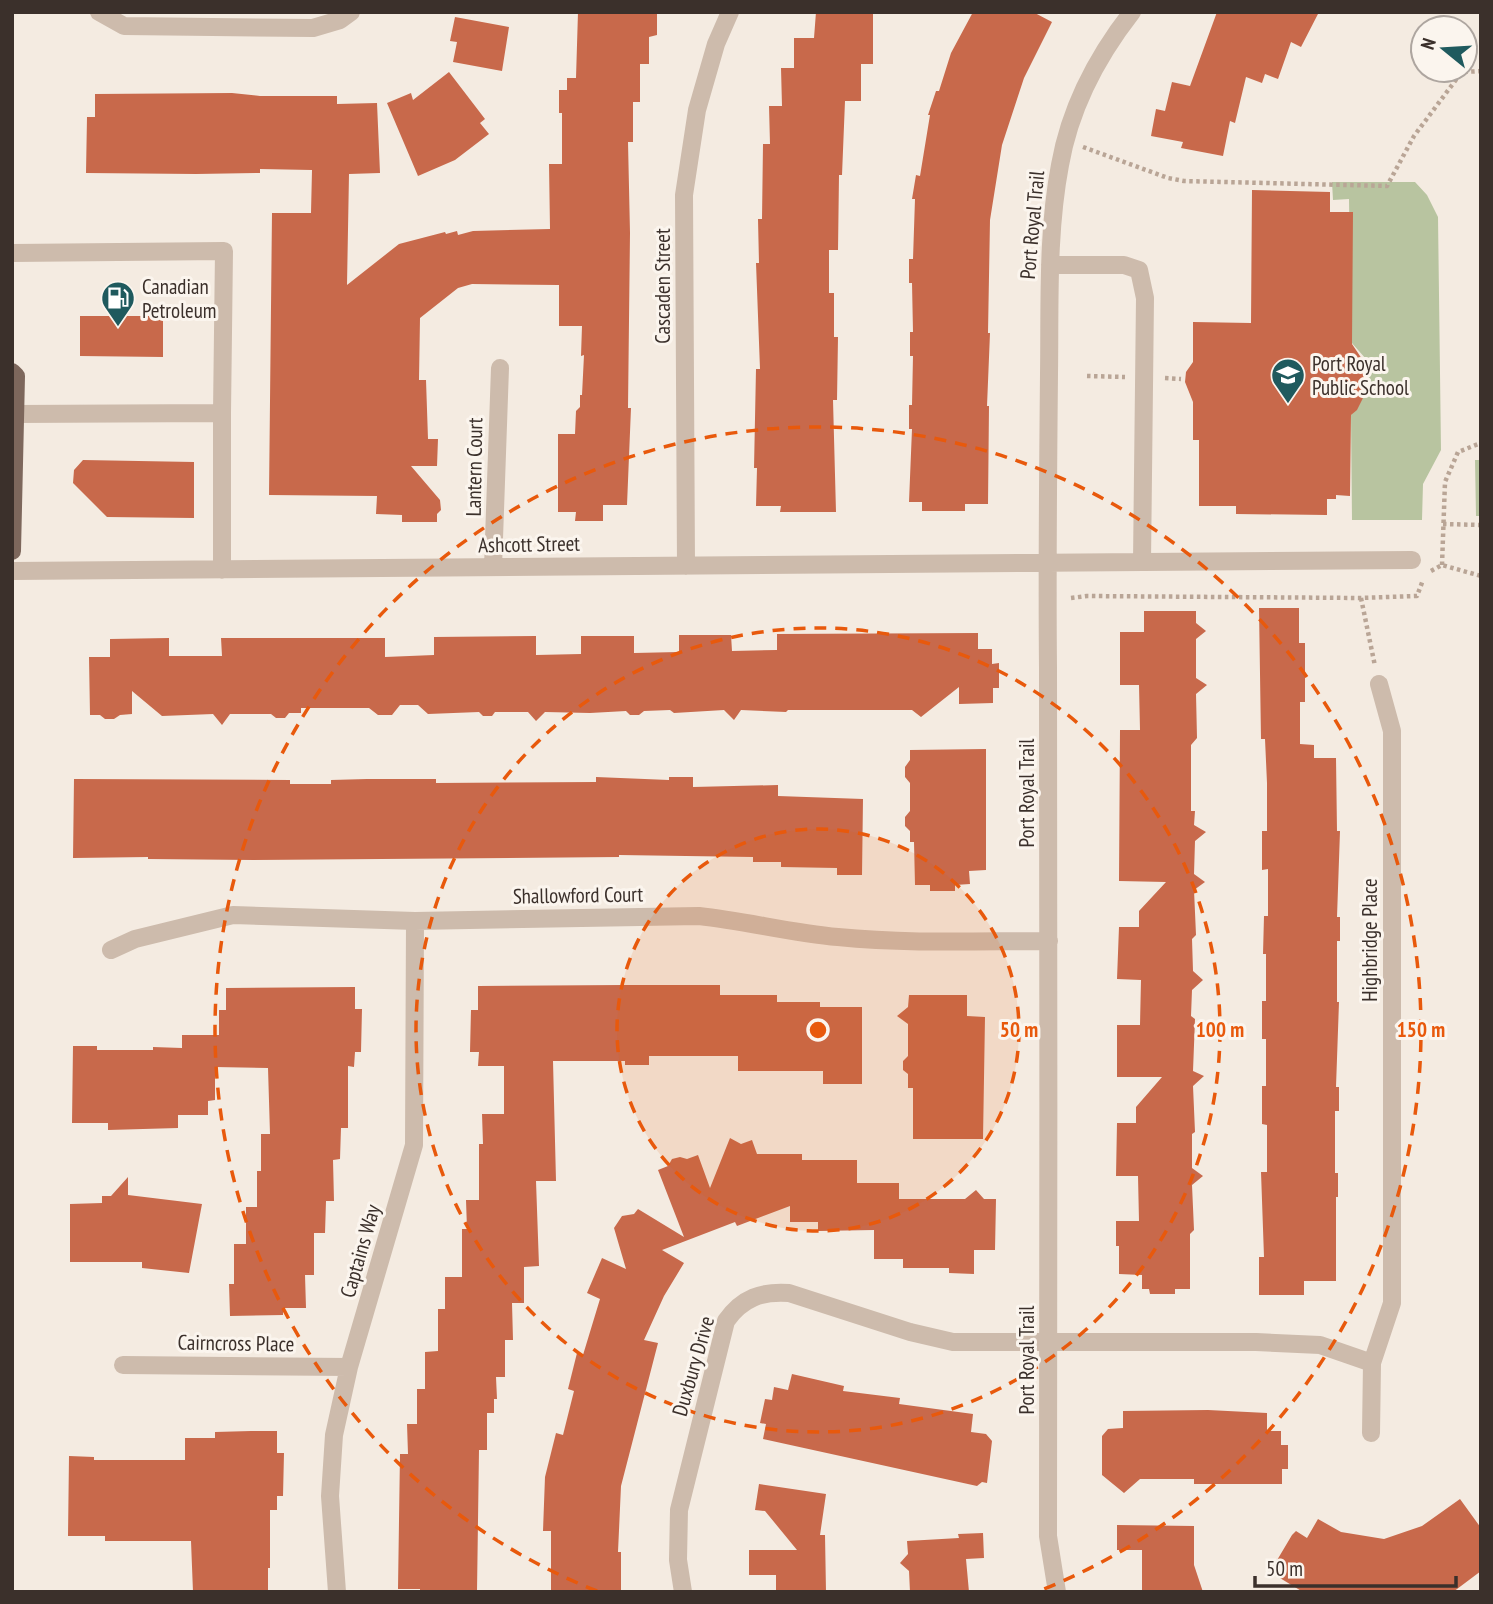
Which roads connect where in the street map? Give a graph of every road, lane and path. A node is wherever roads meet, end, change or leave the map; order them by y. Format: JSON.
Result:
{"nodes":[{"id":1,"x":99,"y":12,"type":"edge"},
{"id":2,"x":352,"y":12,"type":"edge"},
{"id":3,"x":730,"y":12,"type":"edge"},
{"id":4,"x":1132,"y":12,"type":"edge"},
{"id":5,"x":1481,"y":71,"type":"edge"},
{"id":6,"x":1065,"y":141,"type":"junction"},
{"id":7,"x":12,"y":253,"type":"edge"},
{"id":8,"x":1050,"y":265,"type":"junction"},
{"id":9,"x":500,"y":368,"type":"dead end"},
{"id":10,"x":12,"y":372,"type":"edge"},
{"id":11,"x":222,"y":413,"type":"junction"},
{"id":12,"x":15,"y":414,"type":"junction"},
{"id":13,"x":1481,"y":443,"type":"edge"},
{"id":14,"x":1443,"y":524,"type":"junction"},
{"id":15,"x":1481,"y":525,"type":"edge"},
{"id":16,"x":12,"y":551,"type":"edge"},
{"id":17,"x":1412,"y":560,"type":"dead end"},
{"id":18,"x":1142,"y":562,"type":"junction"},
{"id":19,"x":1047,"y":564,"type":"junction"},
{"id":20,"x":1443,"y":565,"type":"junction"},
{"id":21,"x":686,"y":566,"type":"junction"},
{"id":22,"x":493,"y":567,"type":"junction"},
{"id":23,"x":222,"y":569,"type":"junction"},
{"id":24,"x":12,"y":571,"type":"edge"},
{"id":25,"x":1481,"y":576,"type":"edge"},
{"id":26,"x":1071,"y":598,"type":"dead end"},
{"id":27,"x":1361,"y":598,"type":"junction"},
{"id":28,"x":1378,"y":684,"type":"joint"},
{"id":29,"x":415,"y":921,"type":"junction"},
{"id":30,"x":1049,"y":941,"type":"junction"},
{"id":31,"x":111,"y":950,"type":"dead end"},
{"id":32,"x":1049,"y":1342,"type":"junction"},
{"id":33,"x":1372,"y":1363,"type":"junction"},
{"id":34,"x":122,"y":1365,"type":"dead end"},
{"id":35,"x":349,"y":1367,"type":"junction"},
{"id":36,"x":1371,"y":1433,"type":"dead end"},
{"id":37,"x":337,"y":1592,"type":"edge"},
{"id":38,"x":683,"y":1592,"type":"edge"},
{"id":39,"x":1057,"y":1592,"type":"edge"}],
"edges":[{"from":1,"to":2,"type":"street"},
{"from":3,"to":21,"type":"street","name":"Cascaden Street"},
{"from":4,"to":6,"type":"street","name":"Port Royal Trail"},
{"from":5,"to":6,"type":"path"},
{"from":6,"to":8,"type":"street","name":"Port Royal Trail"},
{"from":7,"to":11,"type":"street"},
{"from":8,"to":18,"type":"street"},
{"from":8,"to":19,"type":"street","name":"Port Royal Trail"},
{"from":9,"to":22,"type":"street","name":"Lantern Court"},
{"from":10,"to":12,"type":"main road"},
{"from":11,"to":12,"type":"street"},
{"from":11,"to":23,"type":"street"},
{"from":12,"to":16,"type":"main road"},
{"from":13,"to":14,"type":"path"},
{"from":14,"to":15,"type":"path"},
{"from":14,"to":20,"type":"path"},
{"from":17,"to":18,"type":"street","name":"Ashcott Street"},
{"from":18,"to":19,"type":"street","name":"Ashcott Street"},
{"from":19,"to":21,"type":"street","name":"Ashcott Street"},
{"from":19,"to":30,"type":"street","name":"Port Royal Trail"},
{"from":20,"to":25,"type":"path"},
{"from":20,"to":27,"type":"path"},
{"from":21,"to":22,"type":"street","name":"Ashcott Street"},
{"from":22,"to":23,"type":"street","name":"Ashcott Street"},
{"from":23,"to":24,"type":"street","name":"Ashcott Street"},
{"from":26,"to":27,"type":"path"},
{"from":27,"to":28,"type":"path"},
{"from":28,"to":33,"type":"street","name":"Highbridge Place"},
{"from":29,"to":30,"type":"street","name":"Shallowford Court"},
{"from":29,"to":31,"type":"street","name":"Shallowford Court"},
{"from":29,"to":35,"type":"street","name":"Captains Way"},
{"from":30,"to":32,"type":"street","name":"Port Royal Trail"},
{"from":32,"to":33,"type":"street"},
{"from":32,"to":38,"type":"street","name":"Duxbury Drive"},
{"from":32,"to":39,"type":"street","name":"Port Royal Trail"},
{"from":33,"to":36,"type":"street","name":"Highbridge Place"},
{"from":34,"to":35,"type":"street","name":"Cairncross Place"},
{"from":35,"to":37,"type":"street","name":"Captains Way"}]}
